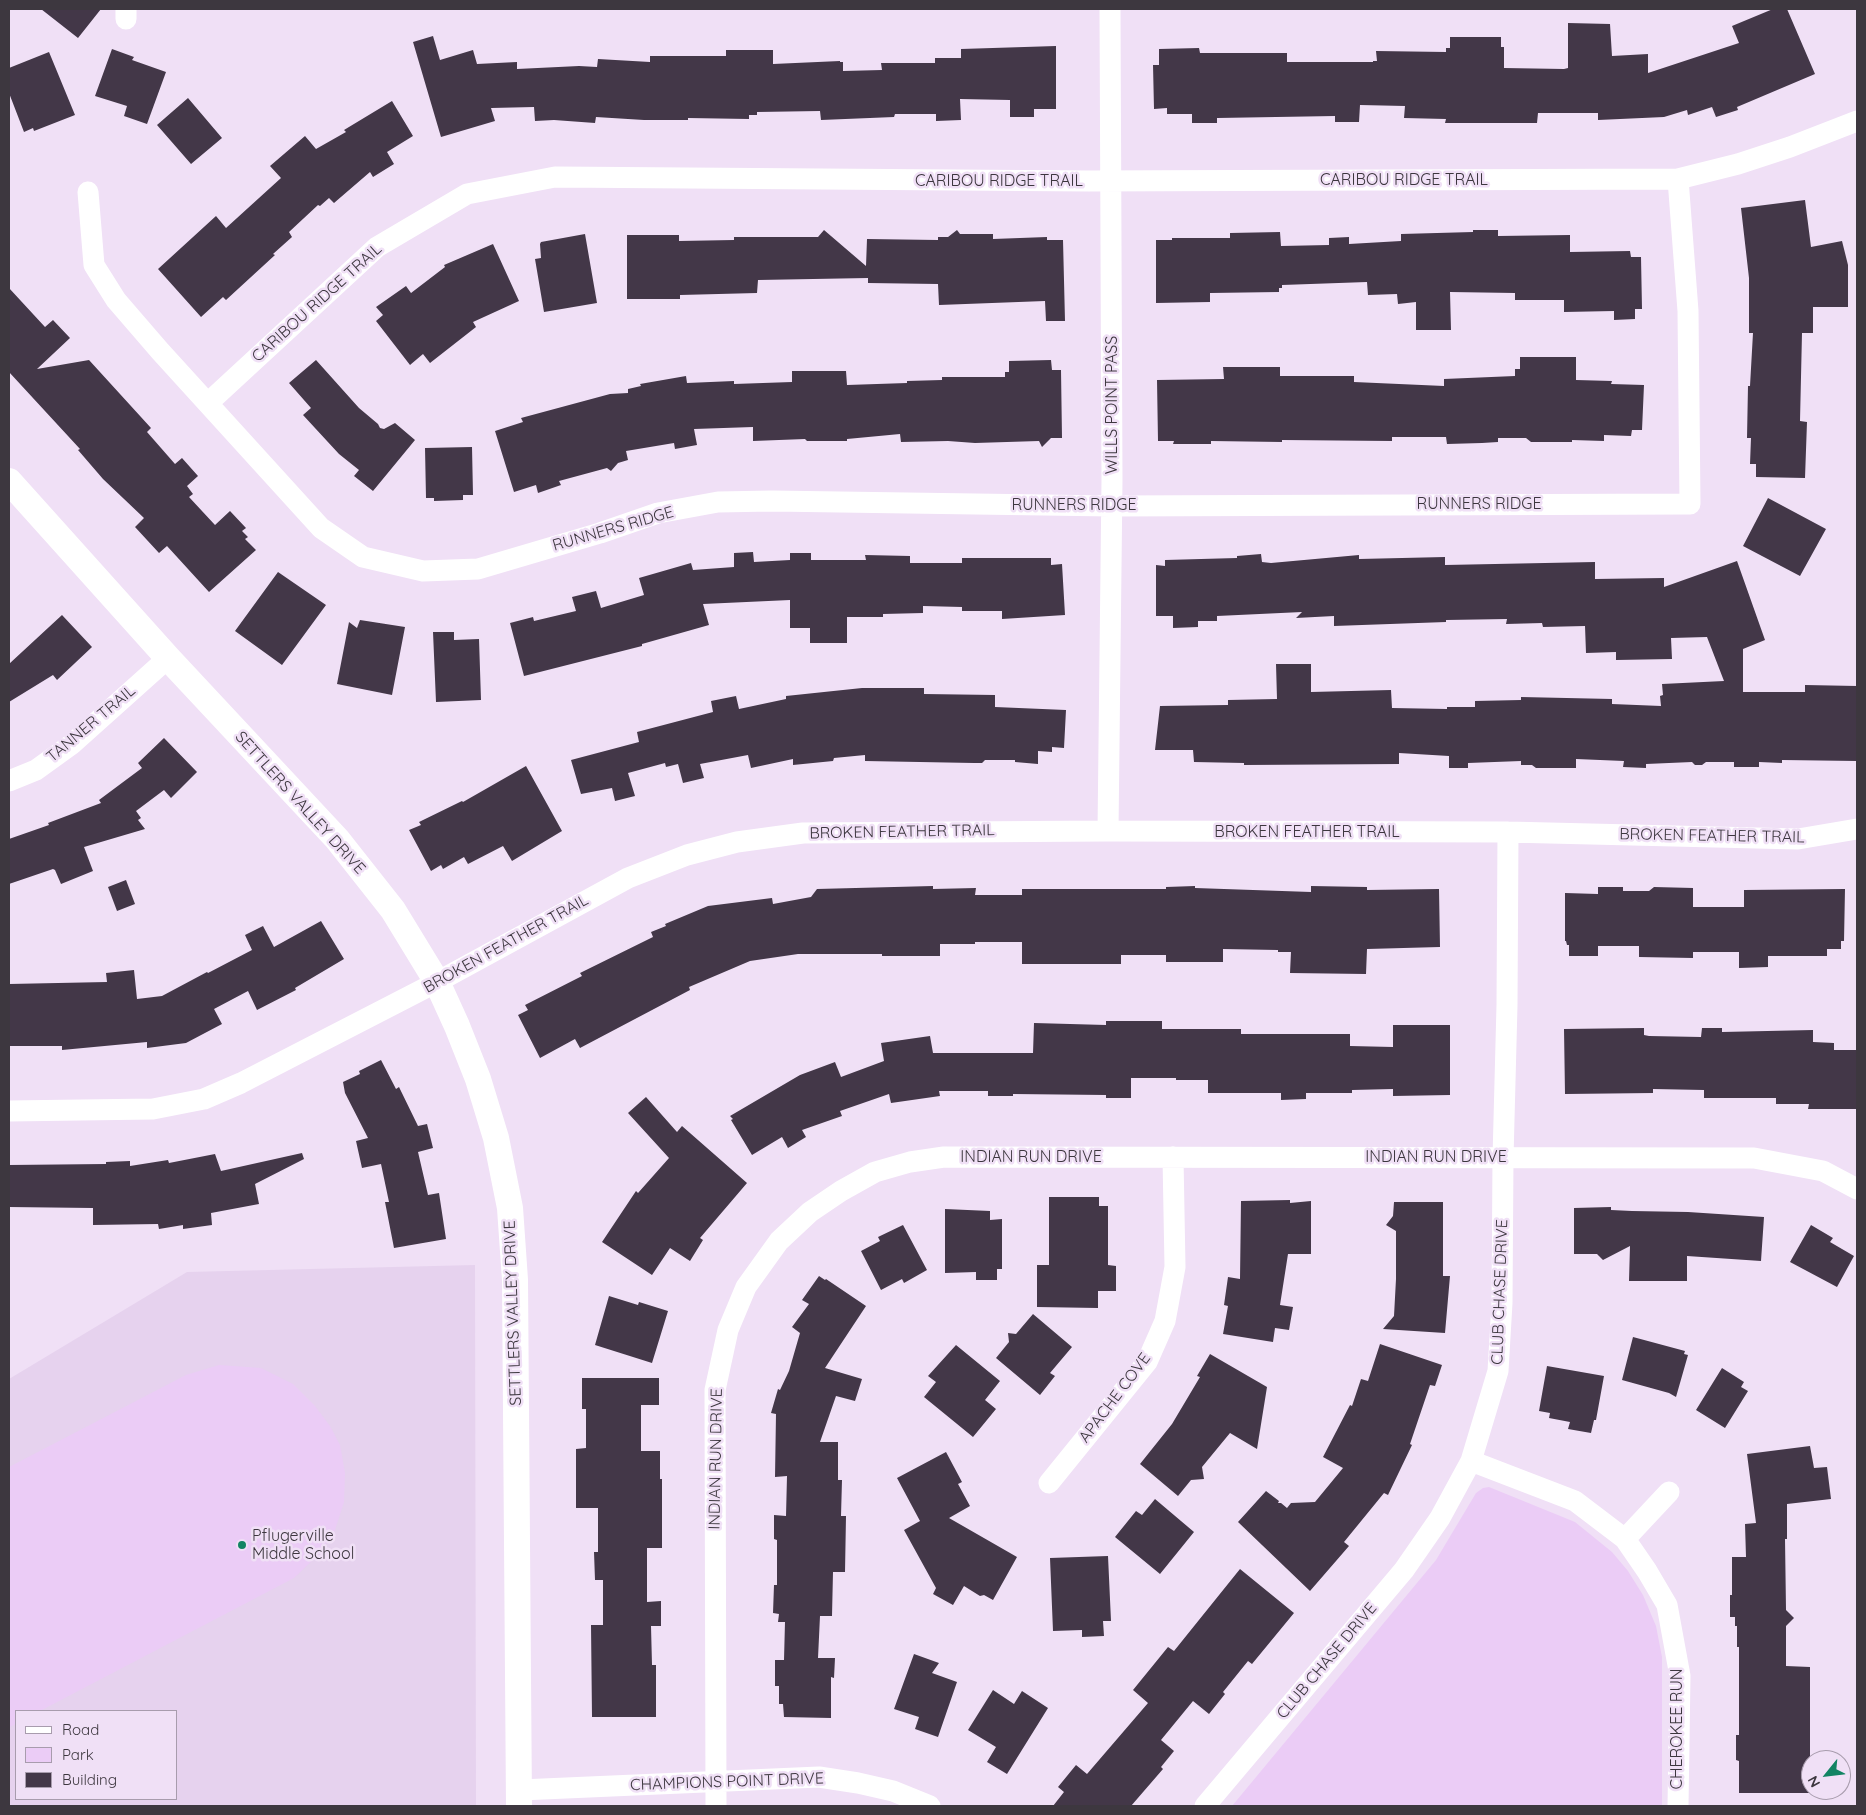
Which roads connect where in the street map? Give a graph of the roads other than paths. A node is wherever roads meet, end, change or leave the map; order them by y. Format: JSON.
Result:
{"nodes":[{"id":1,"x":1110,"y":9,"type":"edge"},
{"id":2,"x":1857,"y":121,"type":"edge"},
{"id":3,"x":1678,"y":179,"type":"junction"},
{"id":4,"x":1112,"y":181,"type":"junction"},
{"id":5,"x":88,"y":192,"type":"dead end"},
{"id":6,"x":208,"y":403,"type":"junction"},
{"id":7,"x":9,"y":481,"type":"edge"},
{"id":8,"x":1111,"y":506,"type":"junction"},
{"id":9,"x":168,"y":658,"type":"junction"},
{"id":10,"x":9,"y":781,"type":"edge"},
{"id":11,"x":1857,"y":830,"type":"edge"},
{"id":12,"x":1108,"y":831,"type":"junction"},
{"id":13,"x":1508,"y":832,"type":"junction"},
{"id":14,"x":437,"y":982,"type":"junction"},
{"id":15,"x":9,"y":1110,"type":"edge"},
{"id":16,"x":1174,"y":1157,"type":"junction"},
{"id":17,"x":1503,"y":1158,"type":"junction"},
{"id":18,"x":1857,"y":1189,"type":"edge"},
{"id":19,"x":1471,"y":1462,"type":"junction"},
{"id":20,"x":1049,"y":1483,"type":"dead end"},
{"id":21,"x":1670,"y":1492,"type":"dead end"},
{"id":22,"x":1625,"y":1539,"type":"junction"},
{"id":23,"x":716,"y":1781,"type":"junction"},
{"id":24,"x":519,"y":1798,"type":"edge"},
{"id":25,"x":716,"y":1806,"type":"edge"},
{"id":26,"x":930,"y":1806,"type":"edge"},
{"id":27,"x":1205,"y":1806,"type":"edge"},
{"id":28,"x":1678,"y":1806,"type":"edge"}],
"edges":[{"from":1,"to":4,"type":"street","name":"WILLS POINT PASS"},
{"from":2,"to":3,"type":"street","name":"CARIBOU RIDGE TRAIL"},
{"from":3,"to":4,"type":"street","name":"CARIBOU RIDGE TRAIL"},
{"from":3,"to":8,"type":"street","name":"RUNNERS RIDGE"},
{"from":4,"to":6,"type":"street","name":"CARIBOU RIDGE TRAIL"},
{"from":4,"to":8,"type":"street","name":"WILLS POINT PASS"},
{"from":5,"to":6,"type":"street","name":"RUNNERS RIDGE"},
{"from":6,"to":8,"type":"street","name":"RUNNERS RIDGE"},
{"from":7,"to":9,"type":"street","name":"SETTLERS VALLEY DRIVE"},
{"from":8,"to":12,"type":"street","name":"WILLS POINT PASS"},
{"from":9,"to":10,"type":"street","name":"TANNER TRAIL"},
{"from":9,"to":14,"type":"street","name":"SETTLERS VALLEY DRIVE"},
{"from":11,"to":13,"type":"street","name":"BROKEN FEATHER TRAIL"},
{"from":12,"to":13,"type":"street","name":"BROKEN FEATHER TRAIL"},
{"from":12,"to":14,"type":"street","name":"BROKEN FEATHER TRAIL"},
{"from":13,"to":17,"type":"street","name":"CLUB CHASE DRIVE"},
{"from":14,"to":15,"type":"street","name":"BROKEN FEATHER TRAIL"},
{"from":14,"to":24,"type":"street","name":"SETTLERS VALLEY DRIVE"},
{"from":16,"to":17,"type":"street","name":"INDIAN RUN DRIVE"},
{"from":16,"to":20,"type":"street","name":"APACHE COVE"},
{"from":16,"to":23,"type":"street","name":"INDIAN RUN DRIVE"},
{"from":17,"to":18,"type":"street","name":"INDIAN RUN DRIVE"},
{"from":17,"to":19,"type":"street","name":"CLUB CHASE DRIVE"},
{"from":19,"to":22,"type":"street","name":"CHEROKEE RUN"},
{"from":19,"to":27,"type":"street","name":"CLUB CHASE DRIVE"},
{"from":21,"to":22,"type":"street"},
{"from":22,"to":28,"type":"street","name":"CHEROKEE RUN"},
{"from":23,"to":24,"type":"street","name":"CHAMPIONS POINT DRIVE"},
{"from":23,"to":25,"type":"street","name":"INDIAN RUN DRIVE"},
{"from":23,"to":26,"type":"street","name":"CHAMPIONS POINT DRIVE"}]}
